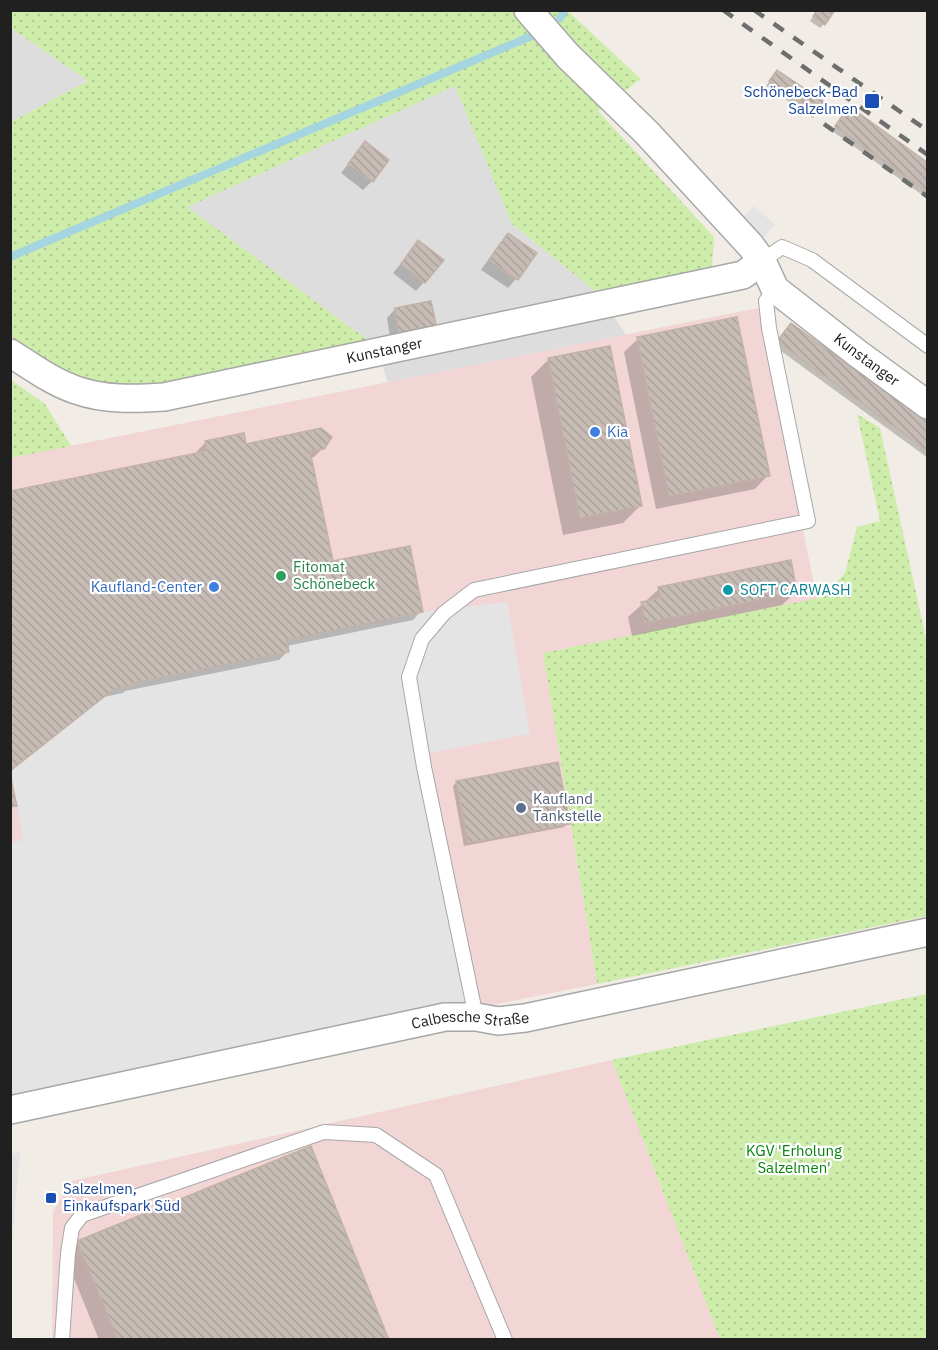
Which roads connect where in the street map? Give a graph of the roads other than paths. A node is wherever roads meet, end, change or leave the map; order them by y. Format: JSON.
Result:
{"nodes":[{"id":1,"x":528,"y":10,"type":"edge"},
{"id":2,"x":762,"y":261,"type":"junction"},
{"id":3,"x":775,"y":289,"type":"junction"},
{"id":4,"x":927,"y":346,"type":"edge"},
{"id":5,"x":10,"y":353,"type":"edge"},
{"id":6,"x":927,"y":405,"type":"edge"},
{"id":7,"x":927,"y":932,"type":"edge"},
{"id":8,"x":476,"y":1017,"type":"junction"},
{"id":9,"x":10,"y":1110,"type":"edge"},
{"id":10,"x":62,"y":1340,"type":"edge"},
{"id":11,"x":505,"y":1340,"type":"edge"}],
"edges":[{"from":1,"to":2,"type":"street","name":"Kunstanger"},
{"from":2,"to":3,"type":"street","name":"Kunstanger"},
{"from":2,"to":4,"type":"lane","name":"Kunstanger"},
{"from":2,"to":5,"type":"street","name":"Kunstanger"},
{"from":3,"to":6,"type":"street","name":"Kunstanger"},
{"from":3,"to":8,"type":"lane"},
{"from":7,"to":8,"type":"street","name":"Calbesche Straße"},
{"from":8,"to":9,"type":"street","name":"Calbesche Straße"},
{"from":10,"to":11,"type":"lane"}]}
